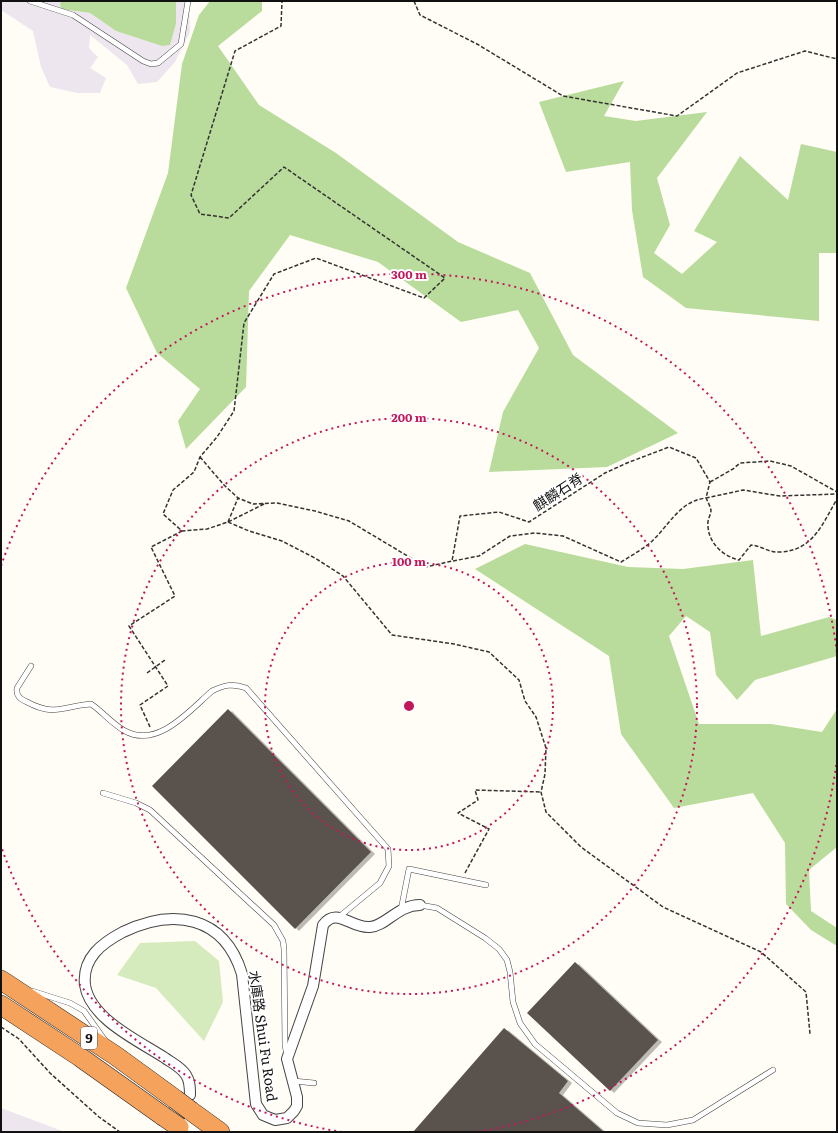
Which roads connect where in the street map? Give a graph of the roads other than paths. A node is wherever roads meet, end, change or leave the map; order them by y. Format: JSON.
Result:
{"nodes":[{"id":1,"x":30,"y":1,"type":"edge"},
{"id":2,"x":188,"y":1,"type":"edge"},
{"id":3,"x":32,"y":666,"type":"dead end"},
{"id":4,"x":103,"y":793,"type":"dead end"},
{"id":5,"x":486,"y":885,"type":"dead end"},
{"id":6,"x":420,"y":905,"type":"joint"},
{"id":7,"x":401,"y":910,"type":"junction"},
{"id":8,"x":338,"y":917,"type":"junction"},
{"id":9,"x":3,"y":981,"type":"edge"},
{"id":10,"x":1,"y":1005,"type":"edge"},
{"id":11,"x":287,"y":1057,"type":"junction"},
{"id":12,"x":772,"y":1070,"type":"dead end"},
{"id":13,"x":293,"y":1081,"type":"junction"},
{"id":14,"x":314,"y":1083,"type":"dead end"},
{"id":15,"x":185,"y":1102,"type":"junction"},
{"id":16,"x":182,"y":1130,"type":"edge"},
{"id":17,"x":220,"y":1132,"type":"edge"}],
"edges":[{"from":1,"to":2,"type":"lane"},
{"from":3,"to":8,"type":"lane"},
{"from":4,"to":11,"type":"lane"},
{"from":5,"to":7,"type":"lane"},
{"from":6,"to":7,"type":"street"},
{"from":6,"to":12,"type":"lane"},
{"from":7,"to":8,"type":"street"},
{"from":8,"to":11,"type":"street","name":"水庫路 Shui Fu Road"},
{"from":9,"to":15,"type":"highway","number":"9"},
{"from":10,"to":16,"type":"highway","number":"9","bridge":true},
{"from":11,"to":13,"type":"street","name":"水庫路 Shui Fu Road"},
{"from":13,"to":14,"type":"lane"},
{"from":13,"to":15,"type":"street","name":"水庫路 Shui Fu Road"},
{"from":15,"to":17,"type":"highway","number":"9"}]}
